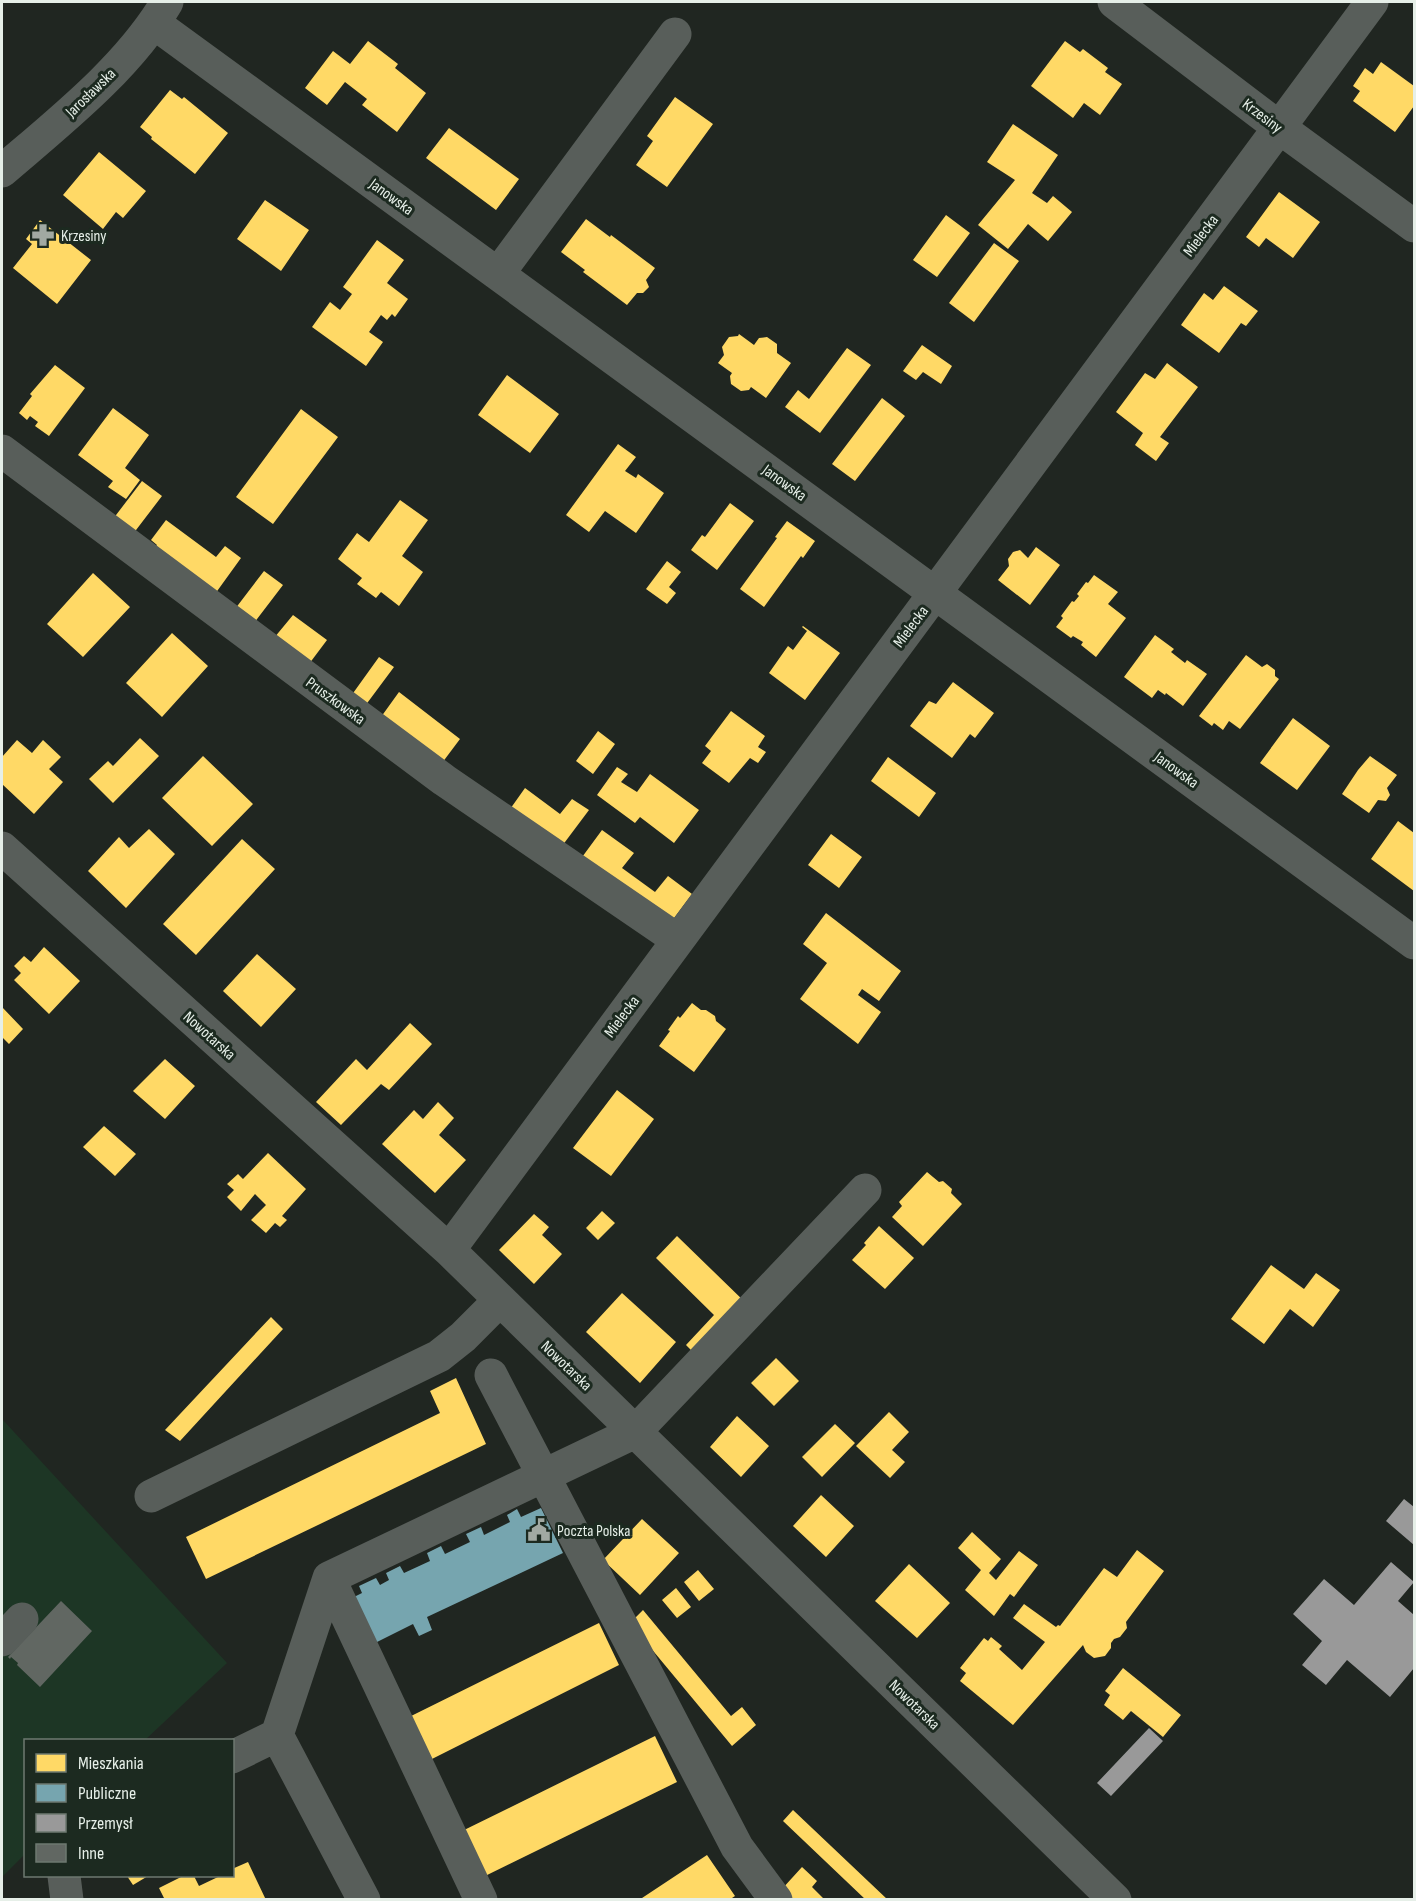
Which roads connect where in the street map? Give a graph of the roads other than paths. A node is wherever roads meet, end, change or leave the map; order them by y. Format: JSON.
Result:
{"nodes":[{"id":1,"x":1114,"y":2,"type":"edge"},
{"id":2,"x":1372,"y":2,"type":"edge"},
{"id":3,"x":161,"y":12,"type":"edge"},
{"id":4,"x":675,"y":34,"type":"dead end"},
{"id":5,"x":1280,"y":128,"type":"junction"},
{"id":6,"x":2,"y":171,"type":"edge"},
{"id":7,"x":1414,"y":226,"type":"edge"},
{"id":8,"x":498,"y":274,"type":"junction"},
{"id":9,"x":2,"y":451,"type":"edge"},
{"id":10,"x":935,"y":592,"type":"junction"},
{"id":11,"x":2,"y":848,"type":"edge"},
{"id":12,"x":678,"y":940,"type":"junction"},
{"id":13,"x":1414,"y":943,"type":"edge"},
{"id":14,"x":865,"y":1190,"type":"dead end"},
{"id":15,"x":449,"y":1250,"type":"junction"},
{"id":16,"x":500,"y":1300,"type":"junction"},
{"id":17,"x":491,"y":1375,"type":"dead end"},
{"id":18,"x":635,"y":1432,"type":"junction"},
{"id":19,"x":543,"y":1475,"type":"junction"},
{"id":20,"x":151,"y":1496,"type":"dead end"},
{"id":21,"x":329,"y":1578,"type":"junction"},
{"id":22,"x":277,"y":1735,"type":"junction"},
{"id":23,"x":234,"y":1756,"type":"edge"},
{"id":24,"x":64,"y":1877,"type":"edge"},
{"id":25,"x":67,"y":1899,"type":"edge"},
{"id":26,"x":364,"y":1899,"type":"edge"},
{"id":27,"x":481,"y":1899,"type":"edge"},
{"id":28,"x":776,"y":1899,"type":"edge"},
{"id":29,"x":1115,"y":1899,"type":"edge"}],
"edges":[{"from":1,"to":5,"type":"street","name":"Krzesiny"},
{"from":2,"to":5,"type":"street","name":"Mielecka"},
{"from":3,"to":6,"type":"street","name":"Jarosławska"},
{"from":3,"to":8,"type":"street","name":"Janowska"},
{"from":4,"to":8,"type":"street"},
{"from":5,"to":7,"type":"street","name":"Krzesiny"},
{"from":5,"to":10,"type":"street","name":"Mielecka"},
{"from":8,"to":10,"type":"street","name":"Janowska"},
{"from":9,"to":12,"type":"street","name":"Pruszkowska"},
{"from":10,"to":12,"type":"street","name":"Mielecka"},
{"from":10,"to":13,"type":"street","name":"Janowska"},
{"from":11,"to":15,"type":"street","name":"Nowotarska"},
{"from":12,"to":15,"type":"street","name":"Mielecka"},
{"from":14,"to":18,"type":"street"},
{"from":15,"to":16,"type":"street","name":"Nowotarska"},
{"from":16,"to":18,"type":"street","name":"Nowotarska"},
{"from":16,"to":20,"type":"street"},
{"from":17,"to":19,"type":"street"},
{"from":18,"to":19,"type":"street"},
{"from":18,"to":29,"type":"street","name":"Nowotarska"},
{"from":19,"to":21,"type":"street"},
{"from":19,"to":28,"type":"street"},
{"from":21,"to":22,"type":"street"},
{"from":21,"to":27,"type":"street"},
{"from":22,"to":23,"type":"street"},
{"from":22,"to":26,"type":"street"},
{"from":24,"to":25,"type":"street"}]}
